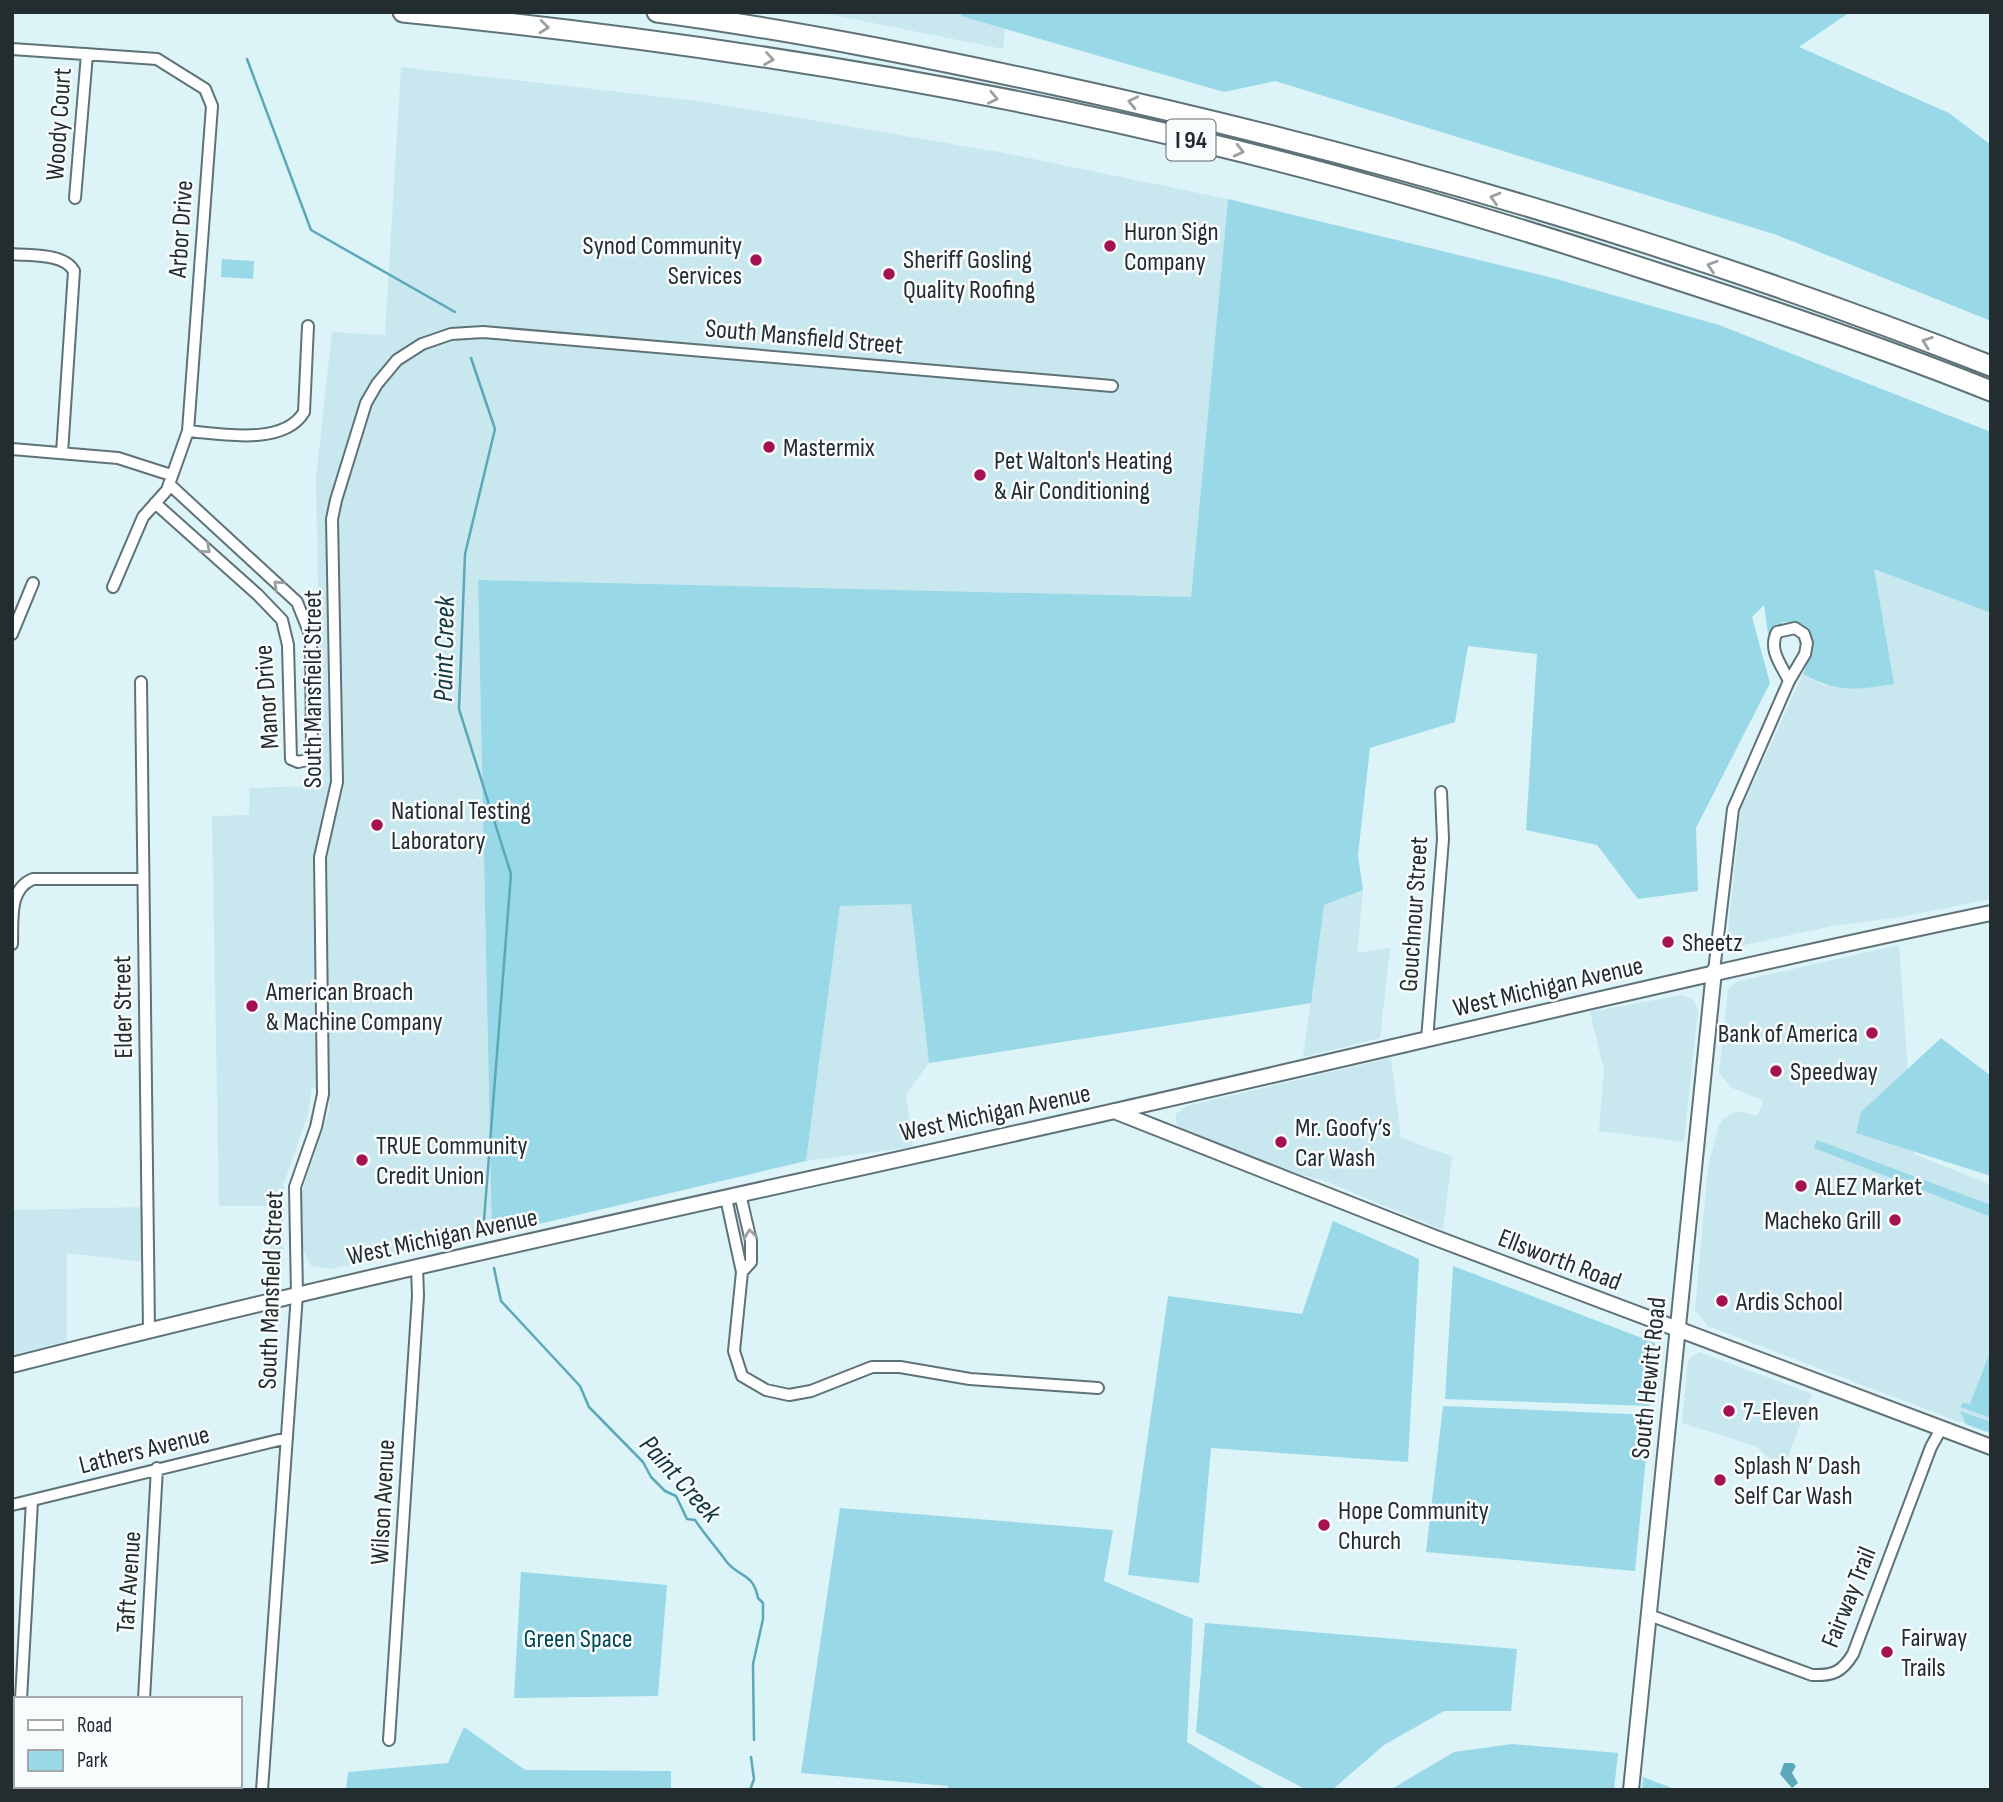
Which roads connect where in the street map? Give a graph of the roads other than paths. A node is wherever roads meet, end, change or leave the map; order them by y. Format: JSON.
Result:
{"nodes":[{"id":1,"x":403,"y":12,"type":"edge"},
{"id":2,"x":657,"y":12,"type":"edge"},
{"id":3,"x":12,"y":49,"type":"edge"},
{"id":4,"x":87,"y":54,"type":"junction"},
{"id":5,"x":75,"y":198,"type":"dead end"},
{"id":6,"x":12,"y":254,"type":"edge"},
{"id":7,"x":308,"y":327,"type":"dead end"},
{"id":8,"x":1991,"y":366,"type":"edge"},
{"id":9,"x":1953,"y":376,"type":"junction"},
{"id":10,"x":1112,"y":386,"type":"dead end"},
{"id":11,"x":1991,"y":391,"type":"edge"},
{"id":12,"x":1991,"y":398,"type":"edge"},
{"id":13,"x":188,"y":431,"type":"junction"},
{"id":14,"x":12,"y":449,"type":"edge"},
{"id":15,"x":62,"y":453,"type":"junction"},
{"id":16,"x":170,"y":480,"type":"junction"},
{"id":17,"x":155,"y":503,"type":"junction"},
{"id":18,"x":33,"y":583,"type":"dead end"},
{"id":19,"x":113,"y":587,"type":"dead end"},
{"id":20,"x":12,"y":634,"type":"edge"},
{"id":21,"x":1789,"y":681,"type":"junction"},
{"id":22,"x":141,"y":682,"type":"dead end"},
{"id":23,"x":1441,"y":792,"type":"dead end"},
{"id":24,"x":143,"y":879,"type":"junction"},
{"id":25,"x":1991,"y":913,"type":"edge"},
{"id":26,"x":12,"y":944,"type":"edge"},
{"id":27,"x":1714,"y":971,"type":"junction"},
{"id":28,"x":1427,"y":1040,"type":"junction"},
{"id":29,"x":1114,"y":1111,"type":"junction"},
{"id":30,"x":733,"y":1196,"type":"junction"},
{"id":31,"x":416,"y":1267,"type":"junction"},
{"id":32,"x":297,"y":1294,"type":"junction"},
{"id":33,"x":149,"y":1330,"type":"junction"},
{"id":34,"x":1677,"y":1330,"type":"junction"},
{"id":35,"x":12,"y":1365,"type":"edge"},
{"id":36,"x":1098,"y":1388,"type":"dead end"},
{"id":37,"x":1941,"y":1429,"type":"junction"},
{"id":38,"x":287,"y":1438,"type":"junction"},
{"id":39,"x":1991,"y":1447,"type":"edge"},
{"id":40,"x":157,"y":1468,"type":"junction"},
{"id":41,"x":32,"y":1501,"type":"junction"},
{"id":42,"x":12,"y":1505,"type":"edge"},
{"id":43,"x":1649,"y":1615,"type":"junction"},
{"id":44,"x":21,"y":1697,"type":"edge"},
{"id":45,"x":144,"y":1697,"type":"edge"},
{"id":46,"x":389,"y":1740,"type":"dead end"},
{"id":47,"x":262,"y":1790,"type":"edge"},
{"id":48,"x":1631,"y":1790,"type":"edge"}],
"edges":[{"from":1,"to":9,"type":"highway","number":"I 94","one_way":true},
{"from":8,"to":2,"type":"highway","number":"I 94","one_way":true},
{"from":3,"to":4,"type":"street"},
{"from":4,"to":5,"type":"street","name":"Woody Court"},
{"from":4,"to":13,"type":"street","name":"Arbor Drive"},
{"from":6,"to":15,"type":"street"},
{"from":7,"to":13,"type":"street"},
{"from":9,"to":11,"type":"highway","number":"I 94"},
{"from":9,"to":12,"type":"highway"},
{"from":10,"to":32,"type":"street","name":"South Mansfield Street"},
{"from":13,"to":16,"type":"street","name":"Arbor Drive"},
{"from":14,"to":15,"type":"street","name":"Manor Drive"},
{"from":15,"to":16,"type":"street","name":"Manor Drive"},
{"from":16,"to":17,"type":"street","name":"Arbor Drive"},
{"from":17,"to":16,"type":"street","name":"Manor Drive","one_way":true},
{"from":17,"to":19,"type":"street","name":"Arbor Drive"},
{"from":18,"to":20,"type":"street"},
{"from":21,"to":21,"type":"street"},
{"from":21,"to":27,"type":"street"},
{"from":22,"to":24,"type":"street","name":"Elder Street"},
{"from":23,"to":28,"type":"street","name":"Gouchnour Street"},
{"from":24,"to":26,"type":"street"},
{"from":24,"to":33,"type":"street","name":"Elder Street"},
{"from":25,"to":27,"type":"main road","name":"West Michigan Avenue"},
{"from":27,"to":28,"type":"main road","name":"West Michigan Avenue"},
{"from":27,"to":34,"type":"main road","name":"South Hewitt Road"},
{"from":28,"to":29,"type":"main road","name":"West Michigan Avenue"},
{"from":29,"to":30,"type":"main road","name":"West Michigan Avenue"},
{"from":29,"to":34,"type":"main road","name":"Ellsworth Road"},
{"from":30,"to":31,"type":"main road","name":"West Michigan Avenue"},
{"from":30,"to":36,"type":"street"},
{"from":31,"to":32,"type":"main road","name":"West Michigan Avenue"},
{"from":31,"to":46,"type":"street","name":"Wilson Avenue"},
{"from":32,"to":33,"type":"main road","name":"West Michigan Avenue"},
{"from":32,"to":38,"type":"street","name":"South Mansfield Street"},
{"from":33,"to":35,"type":"main road","name":"West Michigan Avenue"},
{"from":34,"to":37,"type":"main road","name":"Ellsworth Road"},
{"from":34,"to":43,"type":"main road","name":"South Hewitt Road"},
{"from":37,"to":39,"type":"main road","name":"Ellsworth Road"},
{"from":37,"to":43,"type":"street","name":"Fairway Trail"},
{"from":38,"to":40,"type":"street","name":"Lathers Avenue"},
{"from":38,"to":47,"type":"street","name":"South Mansfield Street"},
{"from":40,"to":41,"type":"street","name":"Lathers Avenue"},
{"from":40,"to":45,"type":"street","name":"Taft Avenue"},
{"from":41,"to":42,"type":"street","name":"Lathers Avenue"},
{"from":41,"to":44,"type":"street"},
{"from":43,"to":48,"type":"main road","name":"South Hewitt Road"}]}
